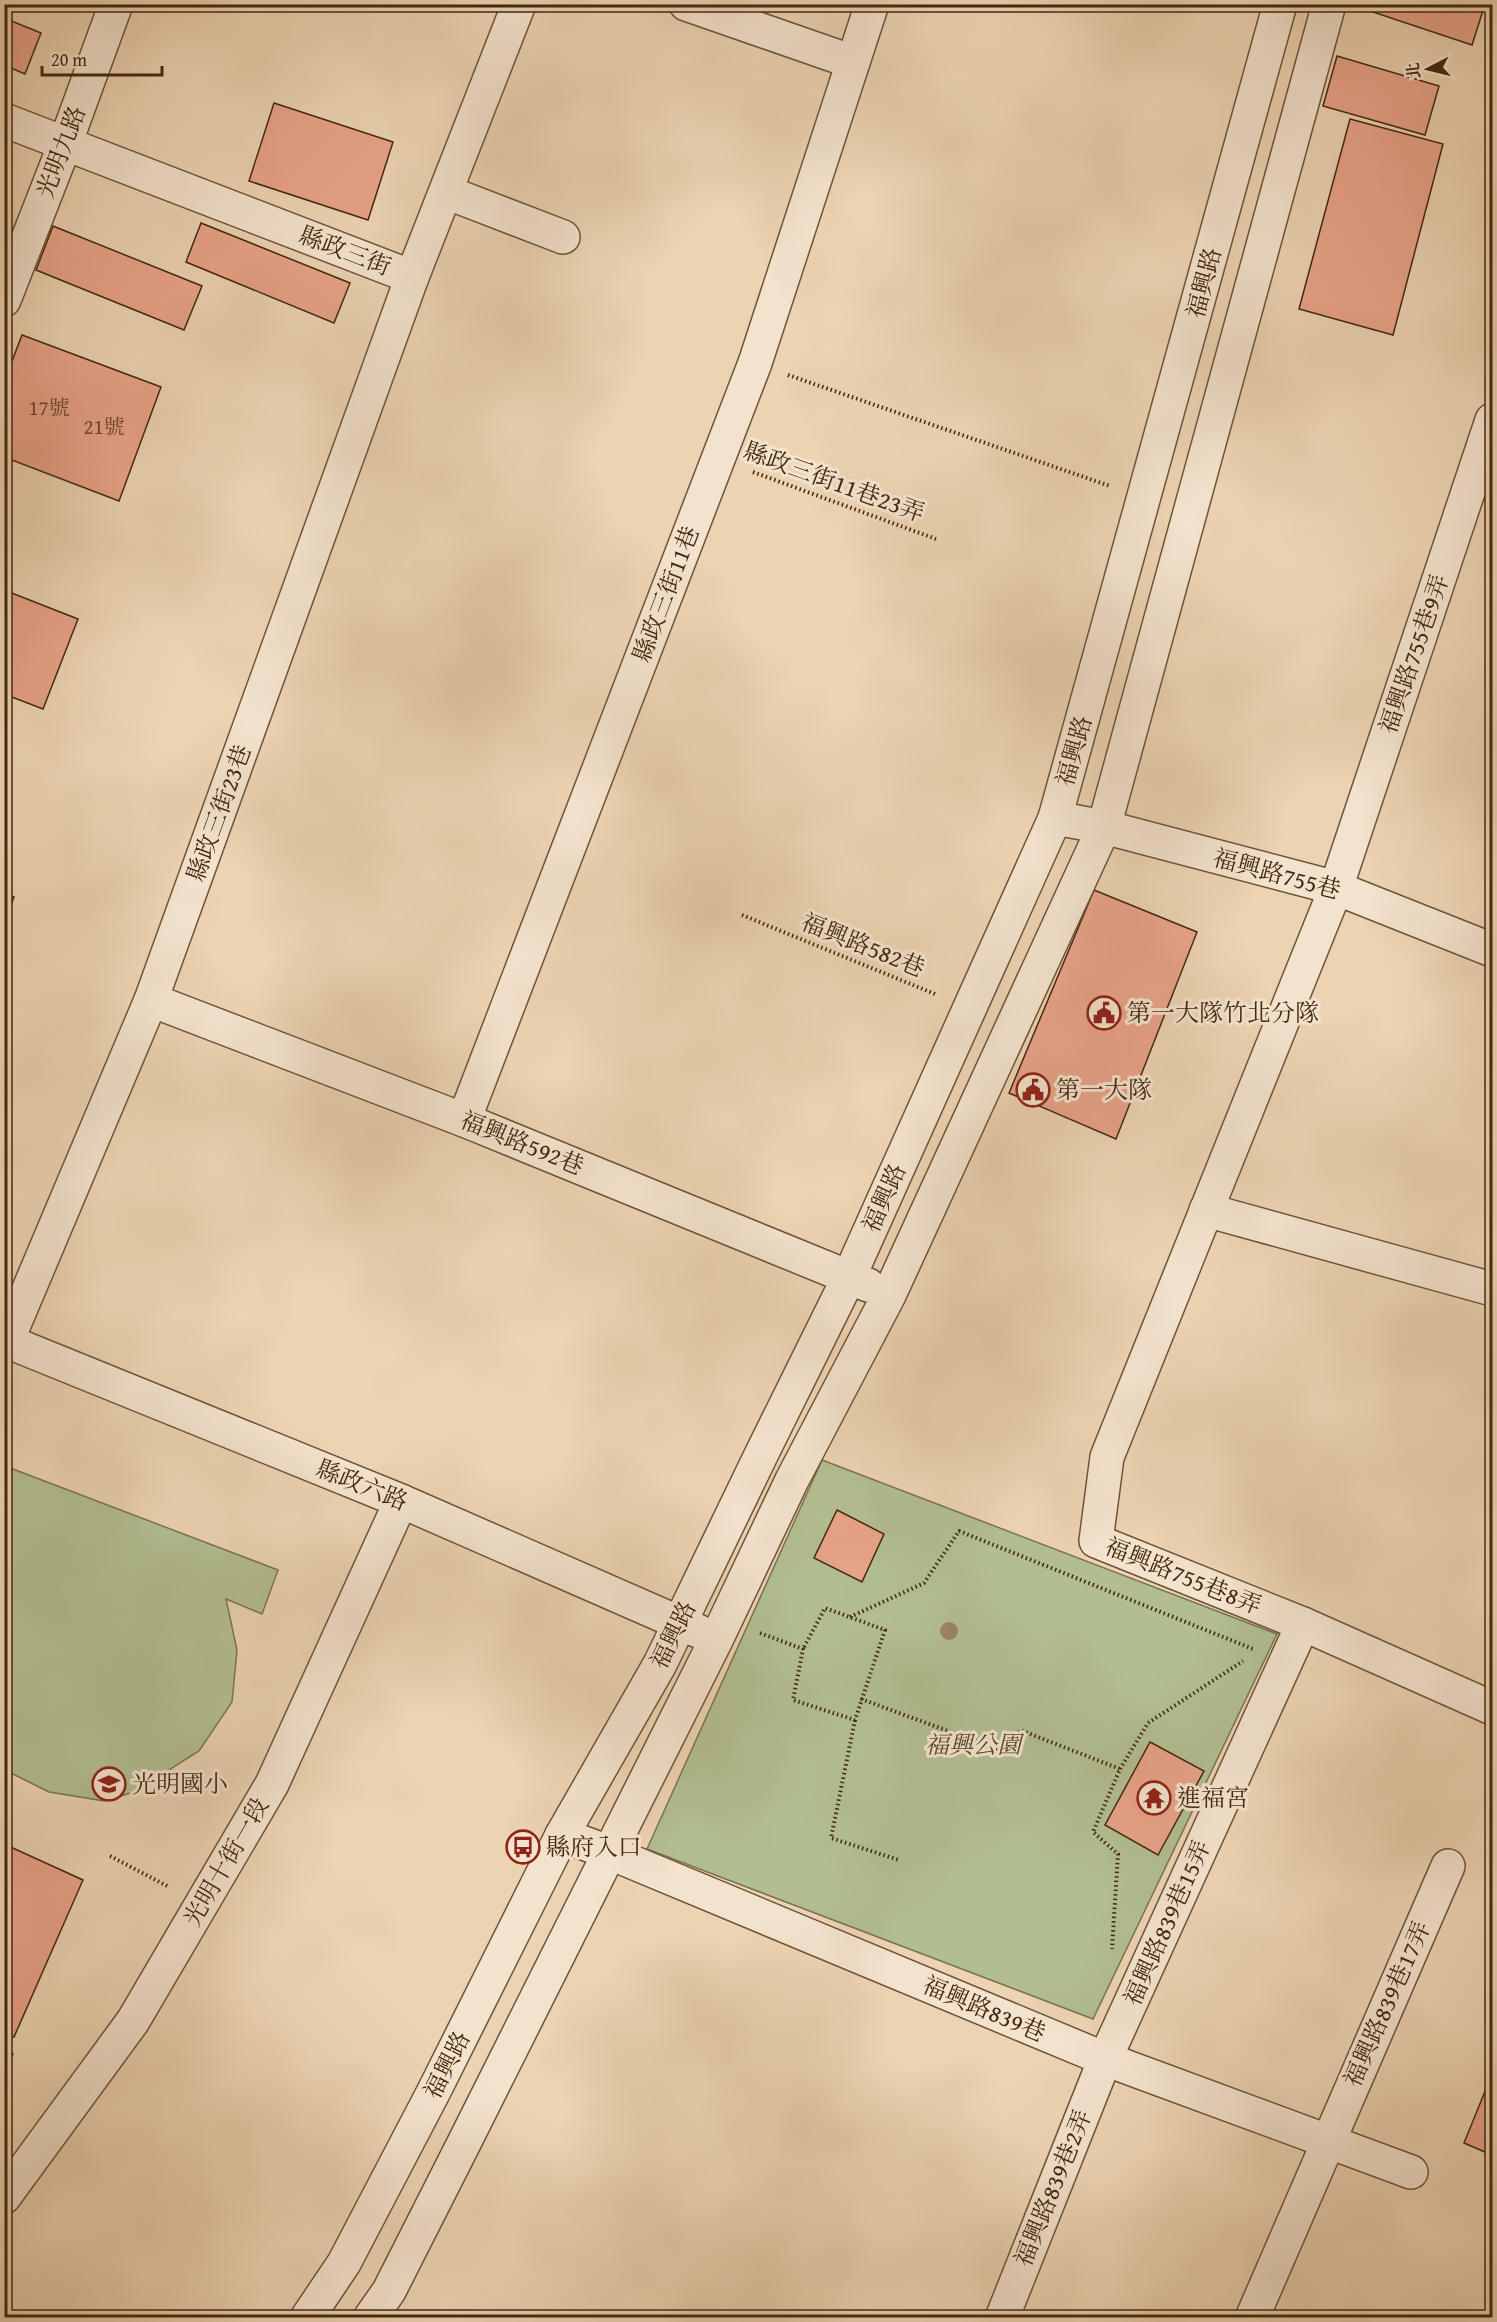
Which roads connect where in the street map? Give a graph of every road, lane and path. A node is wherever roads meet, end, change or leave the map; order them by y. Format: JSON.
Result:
{"nodes":[{"id":1,"x":116,"y":4,"type":"edge"},
{"id":2,"x":519,"y":4,"type":"edge"},
{"id":3,"x":686,"y":4,"type":"edge"},
{"id":4,"x":872,"y":4,"type":"edge"},
{"id":5,"x":1280,"y":4,"type":"edge"},
{"id":6,"x":1329,"y":4,"type":"edge"},
{"id":7,"x":853,"y":62,"type":"junction"},
{"id":8,"x":4,"y":120,"type":"edge"},
{"id":9,"x":66,"y":144,"type":"junction"},
{"id":10,"x":446,"y":192,"type":"junction"},
{"id":11,"x":563,"y":237,"type":"dead end"},
{"id":12,"x":412,"y":277,"type":"junction"},
{"id":13,"x":4,"y":300,"type":"edge"},
{"id":14,"x":755,"y":363,"type":"junction"},
{"id":15,"x":1492,"y":420,"type":"edge"},
{"id":16,"x":718,"y":459,"type":"junction"},
{"id":17,"x":1194,"y":495,"type":"junction"},
{"id":18,"x":1145,"y":498,"type":"junction"},
{"id":19,"x":936,"y":539,"type":"dead end"},
{"id":20,"x":1055,"y":818,"type":"junction"},
{"id":21,"x":1104,"y":827,"type":"junction"},
{"id":22,"x":1336,"y":888,"type":"junction"},
{"id":23,"x":742,"y":915,"type":"dead end"},
{"id":24,"x":1492,"y":950,"type":"edge"},
{"id":25,"x":151,"y":1000,"type":"junction"},
{"id":26,"x":969,"y":1007,"type":"junction"},
{"id":27,"x":464,"y":1120,"type":"junction"},
{"id":28,"x":1206,"y":1210,"type":"junction"},
{"id":29,"x":849,"y":1277,"type":"junction"},
{"id":30,"x":1492,"y":1289,"type":"edge"},
{"id":31,"x":889,"y":1295,"type":"junction"},
{"id":32,"x":6,"y":1340,"type":"edge"},
{"id":33,"x":401,"y":1501,"type":"junction"},
{"id":34,"x":850,"y":1617,"type":"junction"},
{"id":35,"x":680,"y":1621,"type":"junction"},
{"id":36,"x":1303,"y":1624,"type":"junction"},
{"id":37,"x":759,"y":1633,"type":"dead end"},
{"id":38,"x":716,"y":1640,"type":"junction"},
{"id":39,"x":803,"y":1648,"type":"junction"},
{"id":40,"x":861,"y":1699,"type":"junction"},
{"id":41,"x":1492,"y":1708,"type":"edge"},
{"id":42,"x":855,"y":1720,"type":"junction"},
{"id":43,"x":1120,"y":1769,"type":"junction"},
{"id":44,"x":562,"y":1835,"type":"junction"},
{"id":45,"x":608,"y":1852,"type":"junction"},
{"id":46,"x":110,"y":1856,"type":"dead end"},
{"id":47,"x":899,"y":1860,"type":"dead end"},
{"id":48,"x":1448,"y":1866,"type":"dead end"},
{"id":49,"x":175,"y":1890,"type":"dead end"},
{"id":50,"x":1112,"y":1957,"type":"dead end"},
{"id":51,"x":1105,"y":2059,"type":"junction"},
{"id":52,"x":1327,"y":2142,"type":"junction"},
{"id":53,"x":1411,"y":2172,"type":"dead end"},
{"id":54,"x":4,"y":2197,"type":"edge"},
{"id":55,"x":307,"y":2318,"type":"edge"},
{"id":56,"x":370,"y":2318,"type":"edge"},
{"id":57,"x":1002,"y":2318,"type":"edge"},
{"id":58,"x":1252,"y":2318,"type":"edge"}],
"edges":[{"from":1,"to":9,"type":"street","name":"光明九路"},
{"from":2,"to":10,"type":"street","name":"縣政三街"},
{"from":3,"to":7,"type":"street"},
{"from":4,"to":7,"type":"street"},
{"from":5,"to":18,"type":"street","name":"福興路"},
{"from":6,"to":17,"type":"street","name":"福興路"},
{"from":7,"to":14,"type":"street","name":"縣政三街11巷"},
{"from":8,"to":9,"type":"street","name":"縣政三街"},
{"from":9,"to":12,"type":"street","name":"縣政三街"},
{"from":9,"to":13,"type":"street","name":"光明九路"},
{"from":10,"to":11,"type":"street"},
{"from":10,"to":12,"type":"street","name":"縣政三街"},
{"from":12,"to":25,"type":"street","name":"縣政三街23巷"},
{"from":14,"to":16,"type":"street","name":"縣政三街11巷"},
{"from":14,"to":18,"type":"path"},
{"from":15,"to":22,"type":"street","name":"福興路755巷9弄"},
{"from":16,"to":19,"type":"path","name":"縣政三街11巷23弄"},
{"from":16,"to":27,"type":"street","name":"縣政三街11巷"},
{"from":17,"to":18,"type":"street"},
{"from":17,"to":21,"type":"street","name":"福興路"},
{"from":18,"to":20,"type":"street","name":"福興路"},
{"from":20,"to":21,"type":"street","name":"福興路755巷"},
{"from":20,"to":26,"type":"street","name":"福興路"},
{"from":21,"to":22,"type":"street","name":"福興路755巷"},
{"from":21,"to":31,"type":"street","name":"福興路"},
{"from":22,"to":24,"type":"street","name":"福興路755巷"},
{"from":22,"to":28,"type":"street","name":"福興路755巷8弄"},
{"from":23,"to":26,"type":"path","name":"福興路582巷"},
{"from":25,"to":27,"type":"street","name":"福興路592巷"},
{"from":25,"to":32,"type":"street","name":"縣政三街23巷"},
{"from":26,"to":29,"type":"street","name":"福興路"},
{"from":27,"to":29,"type":"street","name":"福興路592巷"},
{"from":28,"to":30,"type":"street"},
{"from":28,"to":36,"type":"street","name":"福興路755巷8弄"},
{"from":29,"to":31,"type":"street","name":"福興路592巷"},
{"from":29,"to":35,"type":"street","name":"福興路"},
{"from":31,"to":38,"type":"street","name":"福興路"},
{"from":32,"to":33,"type":"street","name":"縣政六路"},
{"from":33,"to":35,"type":"street","name":"縣政六路"},
{"from":33,"to":54,"type":"street","name":"光明十街一段"},
{"from":34,"to":39,"type":"path"},
{"from":34,"to":40,"type":"path"},
{"from":34,"to":43,"type":"path"},
{"from":35,"to":38,"type":"street","name":"縣政六路"},
{"from":35,"to":44,"type":"street","name":"福興路"},
{"from":36,"to":41,"type":"street","name":"福興路755巷8弄"},
{"from":36,"to":51,"type":"street","name":"福興路839巷15弄"},
{"from":37,"to":39,"type":"path"},
{"from":38,"to":45,"type":"street","name":"福興路"},
{"from":39,"to":42,"type":"path"},
{"from":40,"to":42,"type":"path"},
{"from":40,"to":43,"type":"path"},
{"from":42,"to":47,"type":"path"},
{"from":43,"to":50,"type":"path"},
{"from":44,"to":45,"type":"street","name":"福興路839巷"},
{"from":44,"to":55,"type":"street","name":"福興路"},
{"from":45,"to":51,"type":"street","name":"福興路839巷"},
{"from":45,"to":56,"type":"street","name":"福興路"},
{"from":46,"to":49,"type":"path"},
{"from":48,"to":52,"type":"street","name":"福興路839巷17弄"},
{"from":51,"to":52,"type":"street","name":"福興路839巷"},
{"from":51,"to":57,"type":"street","name":"福興路839巷2弄"},
{"from":52,"to":53,"type":"street","name":"福興路839巷"},
{"from":52,"to":58,"type":"street","name":"福興路839巷17弄"}]}
